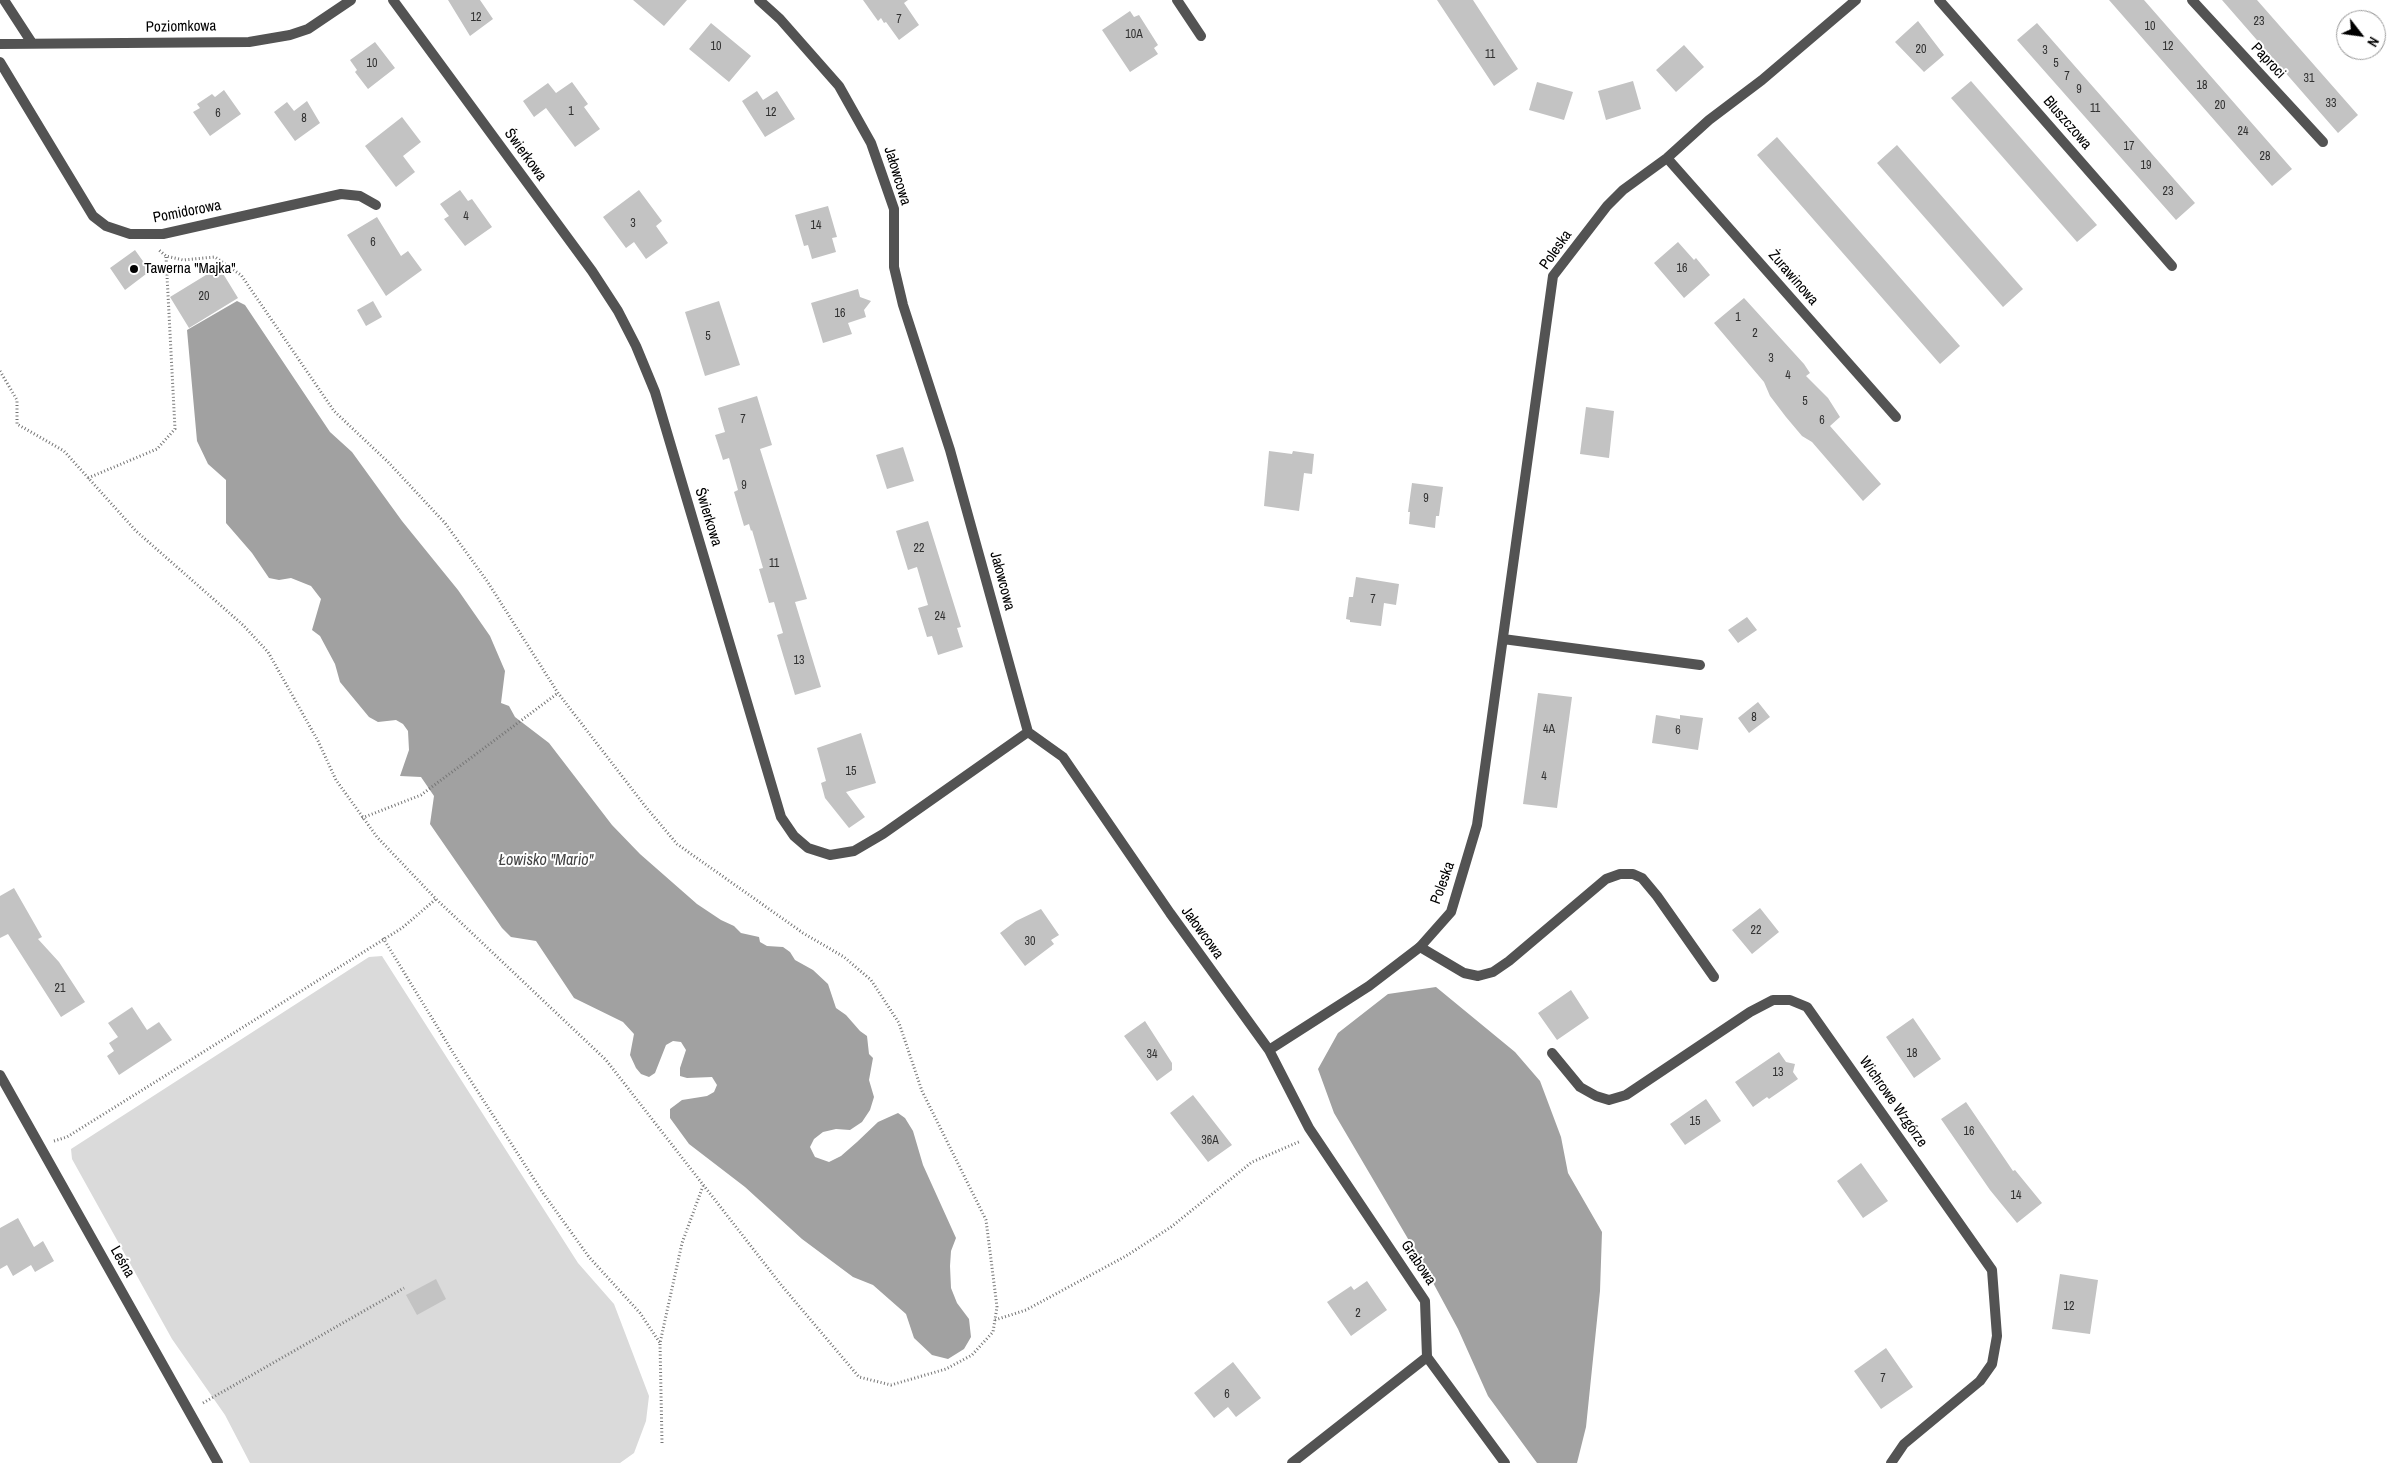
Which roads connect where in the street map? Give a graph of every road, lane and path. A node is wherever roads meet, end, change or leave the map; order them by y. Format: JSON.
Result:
{"nodes":[{"id":1,"x":4,"y":0,"type":"edge"},
{"id":2,"x":351,"y":0,"type":"edge"},
{"id":3,"x":393,"y":0,"type":"edge"},
{"id":4,"x":759,"y":0,"type":"edge"},
{"id":5,"x":1177,"y":0,"type":"edge"},
{"id":6,"x":1856,"y":0,"type":"edge"},
{"id":7,"x":1939,"y":0,"type":"edge"},
{"id":8,"x":2192,"y":0,"type":"edge"},
{"id":9,"x":1201,"y":36,"type":"dead end"},
{"id":10,"x":0,"y":44,"type":"edge"},
{"id":11,"x":32,"y":44,"type":"junction"},
{"id":12,"x":0,"y":62,"type":"edge"},
{"id":13,"x":2323,"y":142,"type":"dead end"},
{"id":14,"x":1668,"y":158,"type":"junction"},
{"id":15,"x":376,"y":205,"type":"dead end"},
{"id":16,"x":144,"y":235,"type":"junction"},
{"id":17,"x":166,"y":256,"type":"junction"},
{"id":18,"x":2172,"y":266,"type":"dead end"},
{"id":19,"x":0,"y":371,"type":"edge"},
{"id":20,"x":1896,"y":417,"type":"dead end"},
{"id":21,"x":88,"y":478,"type":"junction"},
{"id":22,"x":1503,"y":639,"type":"junction"},
{"id":23,"x":1700,"y":665,"type":"dead end"},
{"id":24,"x":558,"y":693,"type":"junction"},
{"id":25,"x":1028,"y":732,"type":"junction"},
{"id":26,"x":362,"y":818,"type":"junction"},
{"id":27,"x":436,"y":899,"type":"junction"},
{"id":28,"x":383,"y":938,"type":"junction"},
{"id":29,"x":1420,"y":947,"type":"junction"},
{"id":30,"x":1714,"y":977,"type":"dead end"},
{"id":31,"x":1269,"y":1050,"type":"junction"},
{"id":32,"x":1552,"y":1053,"type":"dead end"},
{"id":33,"x":0,"y":1075,"type":"edge"},
{"id":34,"x":1312,"y":1132,"type":"junction"},
{"id":35,"x":39,"y":1146,"type":"junction"},
{"id":36,"x":704,"y":1186,"type":"junction"},
{"id":37,"x":404,"y":1288,"type":"dead end"},
{"id":38,"x":995,"y":1320,"type":"junction"},
{"id":39,"x":660,"y":1343,"type":"junction"},
{"id":40,"x":1426,"y":1356,"type":"junction"},
{"id":41,"x":189,"y":1411,"type":"junction"},
{"id":42,"x":662,"y":1443,"type":"dead end"},
{"id":43,"x":218,"y":1463,"type":"edge"},
{"id":44,"x":1292,"y":1463,"type":"edge"},
{"id":45,"x":1505,"y":1463,"type":"edge"},
{"id":46,"x":1891,"y":1463,"type":"edge"}],
"edges":[{"from":1,"to":11,"type":"street"},
{"from":2,"to":11,"type":"street","name":"Poziomkowa"},
{"from":3,"to":25,"type":"street","name":"Świerkowa"},
{"from":4,"to":25,"type":"street","name":"Jałowcowa"},
{"from":5,"to":9,"type":"street"},
{"from":6,"to":14,"type":"street","name":"Poleska"},
{"from":7,"to":18,"type":"street","name":"Bluszczowa"},
{"from":8,"to":13,"type":"street","name":"Paproci"},
{"from":10,"to":11,"type":"street","name":"Poziomkowa"},
{"from":12,"to":16,"type":"street","name":"Pomidorowa"},
{"from":14,"to":20,"type":"street","name":"Żurawinowa"},
{"from":14,"to":22,"type":"street","name":"Poleska"},
{"from":15,"to":16,"type":"street","name":"Pomidorowa"},
{"from":16,"to":17,"type":"path"},
{"from":17,"to":21,"type":"path"},
{"from":17,"to":24,"type":"path"},
{"from":19,"to":21,"type":"path"},
{"from":21,"to":26,"type":"path"},
{"from":22,"to":23,"type":"street"},
{"from":22,"to":29,"type":"street","name":"Poleska"},
{"from":24,"to":26,"type":"path"},
{"from":24,"to":38,"type":"path"},
{"from":25,"to":31,"type":"street","name":"Jałowcowa"},
{"from":26,"to":27,"type":"path"},
{"from":27,"to":28,"type":"path"},
{"from":27,"to":36,"type":"path"},
{"from":28,"to":35,"type":"path"},
{"from":28,"to":39,"type":"path"},
{"from":29,"to":30,"type":"street"},
{"from":29,"to":31,"type":"street","name":"Poleska"},
{"from":31,"to":34,"type":"street","name":"Jałowcowa"},
{"from":32,"to":46,"type":"street","name":"Wichrowe Wzgórze"},
{"from":33,"to":35,"type":"street","name":"Leśna"},
{"from":34,"to":38,"type":"path"},
{"from":34,"to":40,"type":"street","name":"Grabowa"},
{"from":35,"to":41,"type":"street","name":"Leśna"},
{"from":36,"to":38,"type":"path"},
{"from":36,"to":39,"type":"path"},
{"from":37,"to":41,"type":"path"},
{"from":39,"to":42,"type":"path"},
{"from":40,"to":44,"type":"street"},
{"from":40,"to":45,"type":"street"},
{"from":41,"to":43,"type":"street","name":"Leśna"}]}
